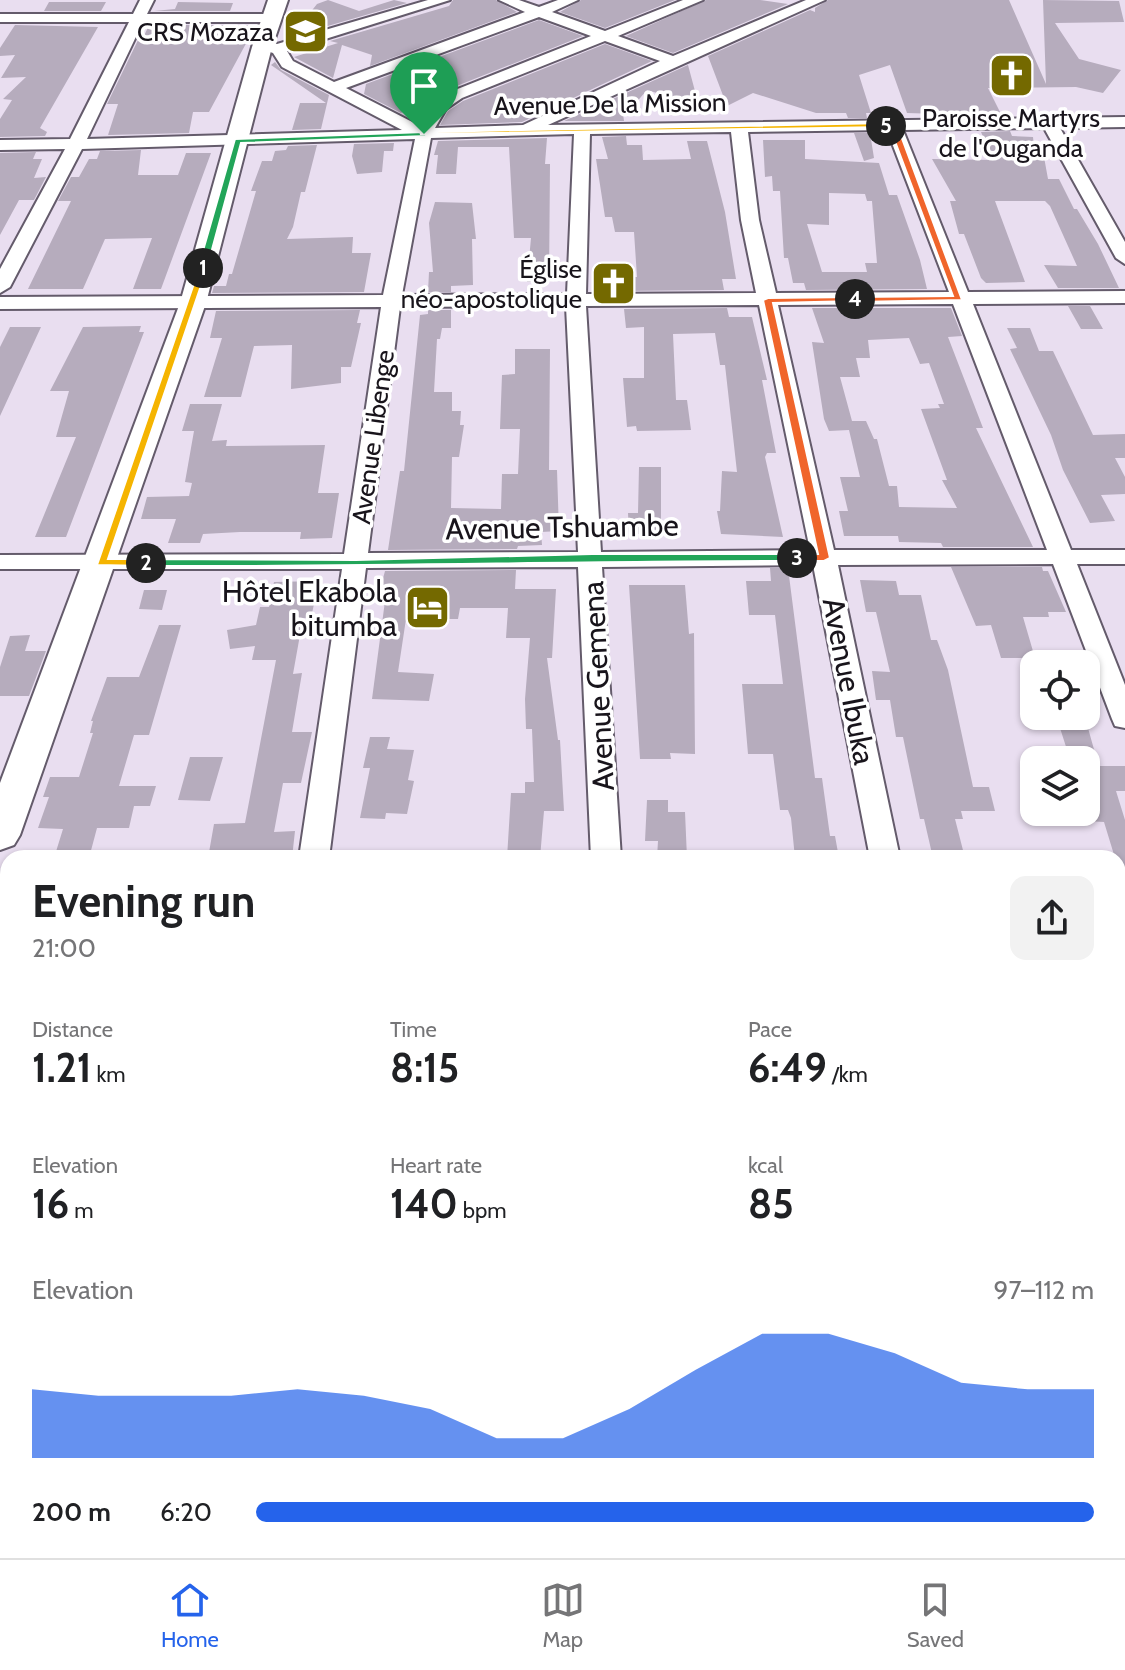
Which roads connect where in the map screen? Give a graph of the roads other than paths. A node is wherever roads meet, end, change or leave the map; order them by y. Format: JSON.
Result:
{"nodes":[{"id":1,"x":12,"y":0,"type":"edge"},
{"id":2,"x":147,"y":0,"type":"edge"},
{"id":3,"x":443,"y":0,"type":"edge"},
{"id":4,"x":506,"y":0,"type":"edge"},
{"id":5,"x":571,"y":0,"type":"edge"},
{"id":6,"x":696,"y":0,"type":"edge"},
{"id":7,"x":818,"y":0,"type":"edge"},
{"id":8,"x":275,"y":9,"type":"edge"},
{"id":9,"x":539,"y":11,"type":"junction"},
{"id":10,"x":138,"y":16,"type":"junction"},
{"id":11,"x":0,"y":18,"type":"edge"},
{"id":12,"x":606,"y":36,"type":"junction"},
{"id":13,"x":270,"y":48,"type":"junction"},
{"id":14,"x":673,"y":61,"type":"junction"},
{"id":15,"x":335,"y":87,"type":"junction"},
{"id":16,"x":1125,"y":122,"type":"edge"},
{"id":17,"x":1049,"y":123,"type":"junction"},
{"id":18,"x":893,"y":125,"type":"junction"},
{"id":19,"x":739,"y":128,"type":"junction"},
{"id":20,"x":523,"y":130,"type":"junction"},
{"id":21,"x":582,"y":131,"type":"junction"},
{"id":22,"x":424,"y":134,"type":"junction"},
{"id":23,"x":238,"y":141,"type":"junction"},
{"id":24,"x":76,"y":144,"type":"junction"},
{"id":25,"x":0,"y":145,"type":"edge"},
{"id":26,"x":1125,"y":258,"type":"edge"},
{"id":27,"x":0,"y":287,"type":"edge"},
{"id":28,"x":1125,"y":297,"type":"edge"},
{"id":29,"x":959,"y":298,"type":"junction"},
{"id":30,"x":768,"y":300,"type":"junction"},
{"id":31,"x":576,"y":301,"type":"junction"},
{"id":32,"x":0,"y":303,"type":"edge"},
{"id":33,"x":193,"y":303,"type":"junction"},
{"id":34,"x":391,"y":304,"type":"junction"},
{"id":35,"x":592,"y":557,"type":"junction"},
{"id":36,"x":1060,"y":557,"type":"junction"},
{"id":37,"x":1125,"y":557,"type":"edge"},
{"id":38,"x":824,"y":558,"type":"junction"},
{"id":39,"x":0,"y":562,"type":"edge"},
{"id":40,"x":101,"y":562,"type":"junction"},
{"id":41,"x":356,"y":563,"type":"junction"},
{"id":42,"x":1125,"y":719,"type":"edge"},
{"id":43,"x":0,"y":835,"type":"edge"},
{"id":44,"x":315,"y":850,"type":"edge"},
{"id":45,"x":606,"y":850,"type":"edge"},
{"id":46,"x":883,"y":850,"type":"edge"}],
"edges":[{"from":1,"to":11,"type":"street"},
{"from":2,"to":10,"type":"street"},
{"from":3,"to":13,"type":"street"},
{"from":4,"to":9,"type":"street"},
{"from":5,"to":9,"type":"street"},
{"from":6,"to":12,"type":"street","name":"Avenue Libenge"},
{"from":7,"to":14,"type":"street"},
{"from":8,"to":10,"type":"street"},
{"from":8,"to":13,"type":"street"},
{"from":9,"to":12,"type":"street"},
{"from":9,"to":15,"type":"street"},
{"from":10,"to":11,"type":"street"},
{"from":10,"to":24,"type":"street"},
{"from":12,"to":14,"type":"street"},
{"from":12,"to":22,"type":"street","name":"Avenue Libenge"},
{"from":13,"to":15,"type":"street"},
{"from":13,"to":23,"type":"street"},
{"from":14,"to":20,"type":"street"},
{"from":15,"to":22,"type":"street"},
{"from":16,"to":17,"type":"street","name":"Avenue De la Mission"},
{"from":17,"to":18,"type":"street","name":"Avenue De la Mission"},
{"from":17,"to":26,"type":"street"},
{"from":18,"to":19,"type":"street","name":"Avenue De la Mission"},
{"from":18,"to":29,"type":"street"},
{"from":19,"to":21,"type":"street","name":"Avenue De la Mission"},
{"from":19,"to":30,"type":"street","name":"Avenue Ibuka"},
{"from":20,"to":21,"type":"street","name":"Avenue De la Mission"},
{"from":20,"to":22,"type":"street","name":"Avenue De la Mission"},
{"from":21,"to":31,"type":"street","name":"Avenue Gemena"},
{"from":22,"to":23,"type":"street","name":"Avenue De la Mission"},
{"from":22,"to":34,"type":"street","name":"Avenue Libenge"},
{"from":23,"to":24,"type":"street","name":"Avenue De la Mission"},
{"from":23,"to":33,"type":"street"},
{"from":24,"to":25,"type":"street","name":"Avenue De la Mission"},
{"from":24,"to":27,"type":"street"},
{"from":28,"to":29,"type":"street"},
{"from":29,"to":30,"type":"street"},
{"from":29,"to":36,"type":"street"},
{"from":30,"to":31,"type":"street"},
{"from":30,"to":38,"type":"street","name":"Avenue Ibuka"},
{"from":31,"to":34,"type":"street"},
{"from":31,"to":35,"type":"street","name":"Avenue Gemena"},
{"from":32,"to":33,"type":"street"},
{"from":33,"to":34,"type":"street"},
{"from":33,"to":40,"type":"street"},
{"from":34,"to":41,"type":"street","name":"Avenue Libenge"},
{"from":35,"to":38,"type":"street","name":"Avenue Tshuambe"},
{"from":35,"to":41,"type":"street","name":"Avenue Tshuambe"},
{"from":35,"to":45,"type":"street","name":"Avenue Gemena"},
{"from":36,"to":37,"type":"street","name":"Avenue Tshuambe"},
{"from":36,"to":38,"type":"street","name":"Avenue Tshuambe"},
{"from":36,"to":42,"type":"street"},
{"from":38,"to":46,"type":"street","name":"Avenue Ibuka"},
{"from":39,"to":40,"type":"street","name":"Avenue Tshuambe"},
{"from":40,"to":41,"type":"street","name":"Avenue Tshuambe"},
{"from":40,"to":43,"type":"street"},
{"from":41,"to":44,"type":"street","name":"Avenue Libenge"}]}
